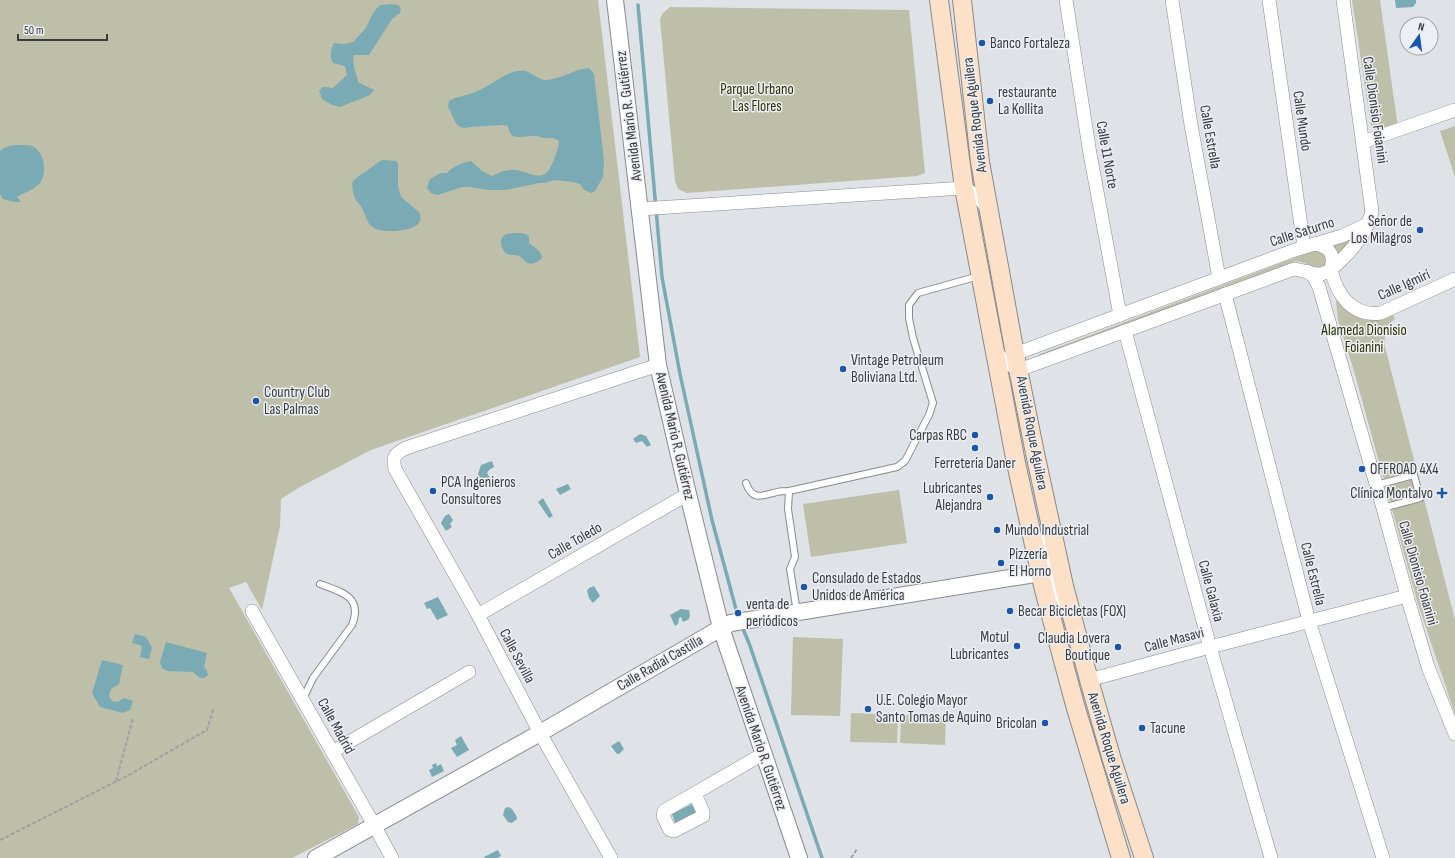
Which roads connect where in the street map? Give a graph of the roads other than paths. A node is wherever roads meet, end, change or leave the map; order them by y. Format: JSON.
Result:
{"nodes":[{"id":1,"x":615,"y":0,"type":"edge"},
{"id":2,"x":962,"y":0,"type":"edge"},
{"id":3,"x":1066,"y":0,"type":"edge"},
{"id":4,"x":1172,"y":0,"type":"edge"},
{"id":5,"x":1270,"y":0,"type":"edge"},
{"id":6,"x":1343,"y":0,"type":"edge"},
{"id":7,"x":938,"y":1,"type":"edge"},
{"id":8,"x":1455,"y":110,"type":"edge"},
{"id":9,"x":1363,"y":142,"type":"junction"},
{"id":10,"x":980,"y":162,"type":"junction"},
{"id":11,"x":964,"y":188,"type":"junction"},
{"id":12,"x":644,"y":208,"type":"junction"},
{"id":13,"x":988,"y":211,"type":"junction"},
{"id":14,"x":1368,"y":224,"type":"junction"},
{"id":15,"x":1309,"y":245,"type":"junction"},
{"id":16,"x":1330,"y":269,"type":"junction"},
{"id":17,"x":1305,"y":270,"type":"junction"},
{"id":18,"x":980,"y":276,"type":"junction"},
{"id":19,"x":1219,"y":278,"type":"junction"},
{"id":20,"x":1455,"y":279,"type":"edge"},
{"id":21,"x":1339,"y":293,"type":"junction"},
{"id":22,"x":1225,"y":294,"type":"junction"},
{"id":23,"x":1325,"y":306,"type":"junction"},
{"id":24,"x":1120,"y":315,"type":"junction"},
{"id":25,"x":1125,"y":332,"type":"junction"},
{"id":26,"x":993,"y":343,"type":"junction"},
{"id":27,"x":1014,"y":363,"type":"junction"},
{"id":28,"x":658,"y":365,"type":"junction"},
{"id":29,"x":1002,"y":391,"type":"junction"},
{"id":30,"x":746,"y":483,"type":"dead end"},
{"id":31,"x":1376,"y":485,"type":"junction"},
{"id":32,"x":790,"y":491,"type":"junction"},
{"id":33,"x":688,"y":494,"type":"junction"},
{"id":34,"x":1383,"y":508,"type":"junction"},
{"id":35,"x":1050,"y":520,"type":"junction"},
{"id":36,"x":1041,"y":573,"type":"junction"},
{"id":37,"x":320,"y":584,"type":"dead end"},
{"id":38,"x":1407,"y":596,"type":"junction"},
{"id":39,"x":1069,"y":607,"type":"junction"},
{"id":40,"x":252,"y":610,"type":"dead end"},
{"id":41,"x":797,"y":612,"type":"junction"},
{"id":42,"x":478,"y":615,"type":"junction"},
{"id":43,"x":1309,"y":621,"type":"junction"},
{"id":44,"x":726,"y":625,"type":"junction"},
{"id":45,"x":1210,"y":647,"type":"junction"},
{"id":46,"x":468,"y":672,"type":"dead end"},
{"id":47,"x":1089,"y":680,"type":"junction"},
{"id":48,"x":303,"y":699,"type":"junction"},
{"id":49,"x":1075,"y":705,"type":"junction"},
{"id":50,"x":540,"y":733,"type":"junction"},
{"id":51,"x":1455,"y":734,"type":"edge"},
{"id":52,"x":332,"y":752,"type":"junction"},
{"id":53,"x":763,"y":754,"type":"junction"},
{"id":54,"x":1112,"y":760,"type":"junction"},
{"id":55,"x":695,"y":794,"type":"dead end"},
{"id":56,"x":374,"y":825,"type":"junction"},
{"id":57,"x":316,"y":858,"type":"edge"},
{"id":58,"x":392,"y":858,"type":"edge"},
{"id":59,"x":611,"y":858,"type":"edge"},
{"id":60,"x":799,"y":858,"type":"edge"},
{"id":61,"x":1122,"y":858,"type":"edge"},
{"id":62,"x":1144,"y":858,"type":"edge"},
{"id":63,"x":1271,"y":858,"type":"edge"},
{"id":64,"x":1383,"y":858,"type":"edge"}],
"edges":[{"from":1,"to":12,"type":"street","name":"Avenida Mario R. Gutiérrez"},
{"from":2,"to":10,"type":"main road","name":"Avenida Roque Aguilera"},
{"from":3,"to":24,"type":"street","name":"Calle 11 Norte"},
{"from":4,"to":19,"type":"street","name":"Calle Estrella"},
{"from":5,"to":15,"type":"street","name":"Calle Mundo"},
{"from":6,"to":9,"type":"street","name":"Calle Dionisio Foianini"},
{"from":7,"to":11,"type":"main road","name":"Avenida Roque Aguilera"},
{"from":8,"to":9,"type":"street"},
{"from":9,"to":14,"type":"street","name":"Calle Dionisio Foianini"},
{"from":10,"to":11,"type":"street"},
{"from":10,"to":13,"type":"main road","name":"Avenida Roque Aguilera"},
{"from":11,"to":12,"type":"street"},
{"from":11,"to":13,"type":"street"},
{"from":11,"to":18,"type":"main road","name":"Avenida Roque Aguilera"},
{"from":12,"to":28,"type":"street","name":"Avenida Mario R. Gutiérrez"},
{"from":13,"to":27,"type":"main road","name":"Avenida Roque Aguilera"},
{"from":14,"to":15,"type":"street","name":"Calle Saturno"},
{"from":14,"to":16,"type":"street"},
{"from":15,"to":16,"type":"street","name":"Calle Igmirí"},
{"from":15,"to":19,"type":"street","name":"Calle Saturno"},
{"from":16,"to":17,"type":"street"},
{"from":16,"to":21,"type":"street","name":"Calle Igmirí"},
{"from":16,"to":23,"type":"street","name":"Calle Dionisio Foianini"},
{"from":17,"to":22,"type":"street"},
{"from":17,"to":23,"type":"street","name":"Calle Dionisio Foianini"},
{"from":18,"to":26,"type":"main road","name":"Avenida Roque Aguilera"},
{"from":18,"to":32,"type":"lane"},
{"from":19,"to":24,"type":"street","name":"Calle Saturno"},
{"from":20,"to":21,"type":"street","name":"Calle Igmirí"},
{"from":21,"to":23,"type":"street"},
{"from":22,"to":25,"type":"street"},
{"from":22,"to":43,"type":"street","name":"Calle Estrella"},
{"from":23,"to":31,"type":"street","name":"Calle Dionisio Foianini"},
{"from":24,"to":27,"type":"street","name":"Calle Saturno"},
{"from":25,"to":27,"type":"street"},
{"from":25,"to":45,"type":"street","name":"Calle Galaxia"},
{"from":26,"to":27,"type":"street"},
{"from":26,"to":29,"type":"main road","name":"Avenida Roque Aguilera"},
{"from":27,"to":29,"type":"street"},
{"from":27,"to":35,"type":"main road","name":"Avenida Roque Aguilera"},
{"from":28,"to":33,"type":"street","name":"Avenida Mario R. Gutiérrez"},
{"from":28,"to":42,"type":"street","name":"Calle Sevilla"},
{"from":29,"to":36,"type":"main road","name":"Avenida Roque Aguilera"},
{"from":30,"to":32,"type":"lane"},
{"from":31,"to":34,"type":"street","name":"Calle Dionisio Foianini"},
{"from":31,"to":34,"type":"lane"},
{"from":32,"to":41,"type":"lane"},
{"from":33,"to":42,"type":"street","name":"Calle Toledo"},
{"from":33,"to":44,"type":"street","name":"Avenida Mario R. Gutiérrez"},
{"from":34,"to":38,"type":"street","name":"Calle Dionisio Foianini"},
{"from":35,"to":36,"type":"street"},
{"from":35,"to":39,"type":"main road","name":"Avenida Roque Aguilera"},
{"from":36,"to":39,"type":"street"},
{"from":36,"to":41,"type":"street","name":"Calle Radial Castilla"},
{"from":36,"to":49,"type":"main road","name":"Avenida Roque Aguilera"},
{"from":37,"to":48,"type":"lane"},
{"from":38,"to":43,"type":"street","name":"Calle Masavi"},
{"from":38,"to":51,"type":"street","name":"Calle Dionisio Foianini"},
{"from":39,"to":47,"type":"main road","name":"Avenida Roque Aguilera"},
{"from":40,"to":48,"type":"street","name":"Calle Madrid"},
{"from":41,"to":44,"type":"street","name":"Calle Radial Castilla"},
{"from":42,"to":50,"type":"street","name":"Calle Sevilla"},
{"from":43,"to":45,"type":"street","name":"Calle Masavi"},
{"from":43,"to":64,"type":"street","name":"Calle Estrella"},
{"from":44,"to":50,"type":"street","name":"Calle Radial Castilla"},
{"from":44,"to":53,"type":"street","name":"Avenida Mario R. Gutiérrez"},
{"from":45,"to":47,"type":"street","name":"Calle Masavi"},
{"from":45,"to":63,"type":"street","name":"Calle Galaxia"},
{"from":46,"to":52,"type":"street"},
{"from":47,"to":54,"type":"main road","name":"Avenida Roque Aguilera"},
{"from":48,"to":52,"type":"street","name":"Calle Madrid"},
{"from":49,"to":54,"type":"main road"},
{"from":49,"to":61,"type":"main road","name":"Avenida Roque Aguilera"},
{"from":50,"to":56,"type":"street","name":"Calle Radial Castilla"},
{"from":50,"to":59,"type":"street","name":"Calle Sevilla"},
{"from":52,"to":56,"type":"street","name":"Calle Madrid"},
{"from":53,"to":55,"type":"street"},
{"from":53,"to":60,"type":"street","name":"Avenida Mario R. Gutiérrez"},
{"from":54,"to":62,"type":"main road","name":"Avenida Roque Aguilera"},
{"from":56,"to":57,"type":"street","name":"Calle Radial Castilla"},
{"from":56,"to":58,"type":"street","name":"Calle Madrid"}]}
